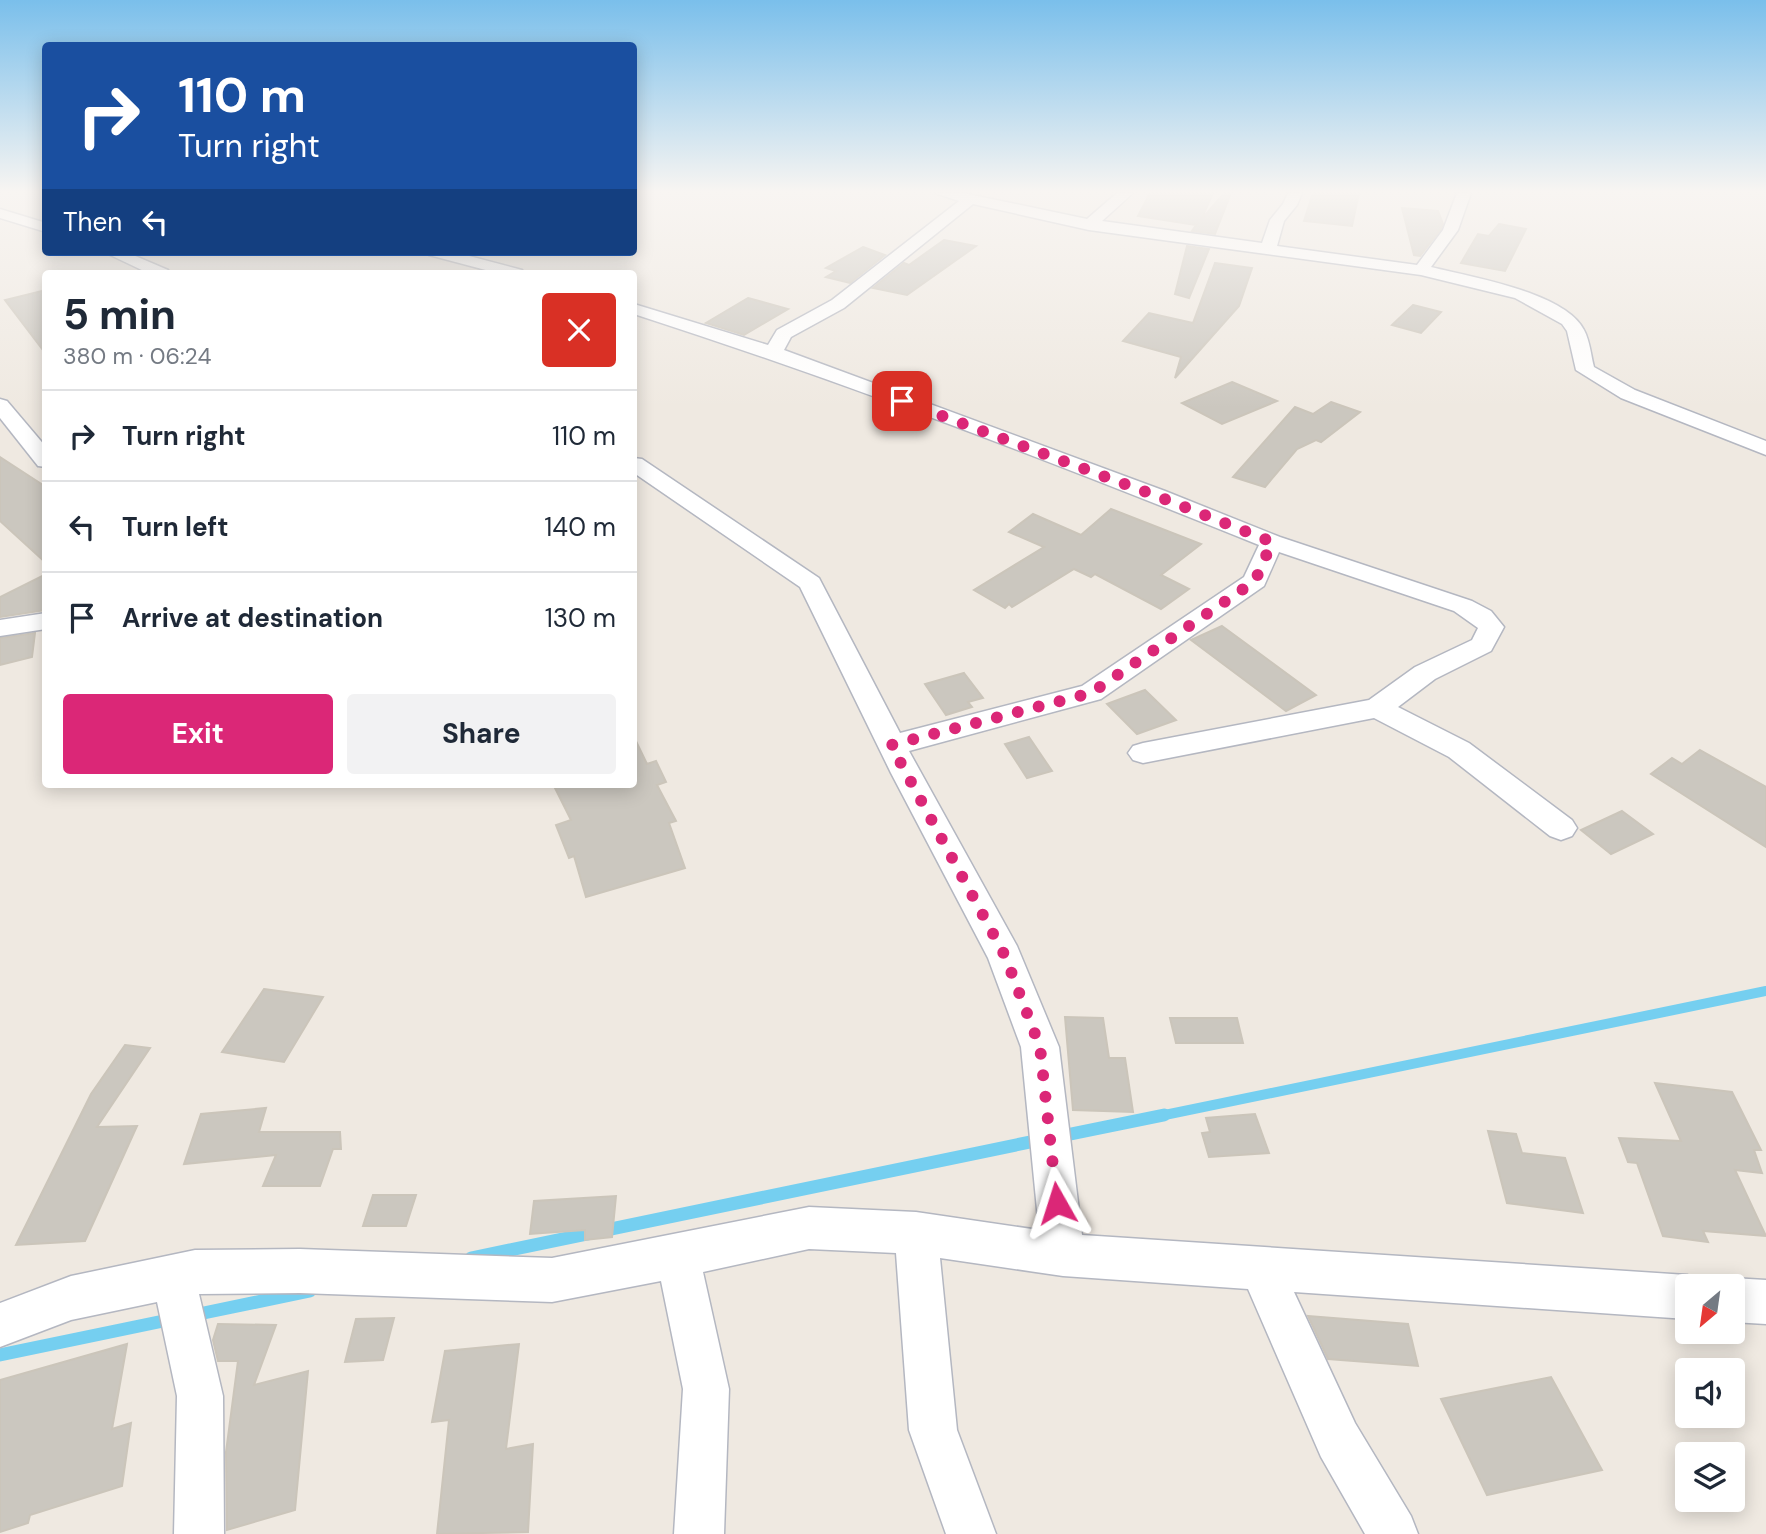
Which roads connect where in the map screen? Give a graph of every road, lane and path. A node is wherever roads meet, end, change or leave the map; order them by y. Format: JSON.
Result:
{"nodes":[{"id":1,"x":489,"y":265,"type":"edge"},
{"id":2,"x":888,"y":265,"type":"edge"},
{"id":3,"x":1382,"y":265,"type":"edge"},
{"id":4,"x":1425,"y":265,"type":"edge"},
{"id":5,"x":506,"y":270,"type":"edge"},
{"id":6,"x":1421,"y":270,"type":"junction"},
{"id":7,"x":637,"y":310,"type":"edge"},
{"id":8,"x":774,"y":353,"type":"junction"},
{"id":9,"x":0,"y":405,"type":"edge"},
{"id":10,"x":1766,"y":449,"type":"edge"},
{"id":11,"x":42,"y":456,"type":"edge"},
{"id":12,"x":637,"y":466,"type":"edge"},
{"id":13,"x":1272,"y":542,"type":"junction"},
{"id":14,"x":42,"y":622,"type":"edge"},
{"id":15,"x":0,"y":628,"type":"edge"},
{"id":16,"x":1377,"y":708,"type":"junction"},
{"id":17,"x":891,"y":745,"type":"junction"},
{"id":18,"x":1143,"y":752,"type":"dead end"},
{"id":19,"x":1561,"y":828,"type":"dead end"},
{"id":20,"x":916,"y":1233,"type":"junction"},
{"id":21,"x":1063,"y":1255,"type":"junction"},
{"id":22,"x":678,"y":1256,"type":"junction"},
{"id":23,"x":1261,"y":1269,"type":"junction"},
{"id":24,"x":173,"y":1277,"type":"junction"},
{"id":25,"x":1675,"y":1296,"type":"edge"},
{"id":26,"x":1745,"y":1301,"type":"edge"},
{"id":27,"x":1766,"y":1303,"type":"edge"},
{"id":28,"x":0,"y":1325,"type":"edge"},
{"id":29,"x":199,"y":1534,"type":"edge"},
{"id":30,"x":699,"y":1534,"type":"edge"},
{"id":31,"x":971,"y":1534,"type":"edge"},
{"id":32,"x":1393,"y":1534,"type":"edge"}],
"edges":[{"from":1,"to":5,"type":"street"},
{"from":2,"to":8,"type":"street"},
{"from":3,"to":6,"type":"street"},
{"from":4,"to":6,"type":"street"},
{"from":6,"to":10,"type":"street"},
{"from":7,"to":8,"type":"street"},
{"from":8,"to":13,"type":"street"},
{"from":9,"to":11,"type":"street"},
{"from":12,"to":17,"type":"street"},
{"from":13,"to":16,"type":"street"},
{"from":13,"to":17,"type":"street"},
{"from":14,"to":15,"type":"street"},
{"from":16,"to":18,"type":"street"},
{"from":16,"to":19,"type":"street"},
{"from":17,"to":21,"type":"street"},
{"from":20,"to":21,"type":"street"},
{"from":20,"to":22,"type":"street"},
{"from":20,"to":31,"type":"street"},
{"from":21,"to":23,"type":"street"},
{"from":22,"to":24,"type":"street"},
{"from":22,"to":30,"type":"street"},
{"from":23,"to":25,"type":"street"},
{"from":23,"to":32,"type":"street"},
{"from":24,"to":28,"type":"street"},
{"from":24,"to":29,"type":"street"},
{"from":26,"to":27,"type":"street"}]}
